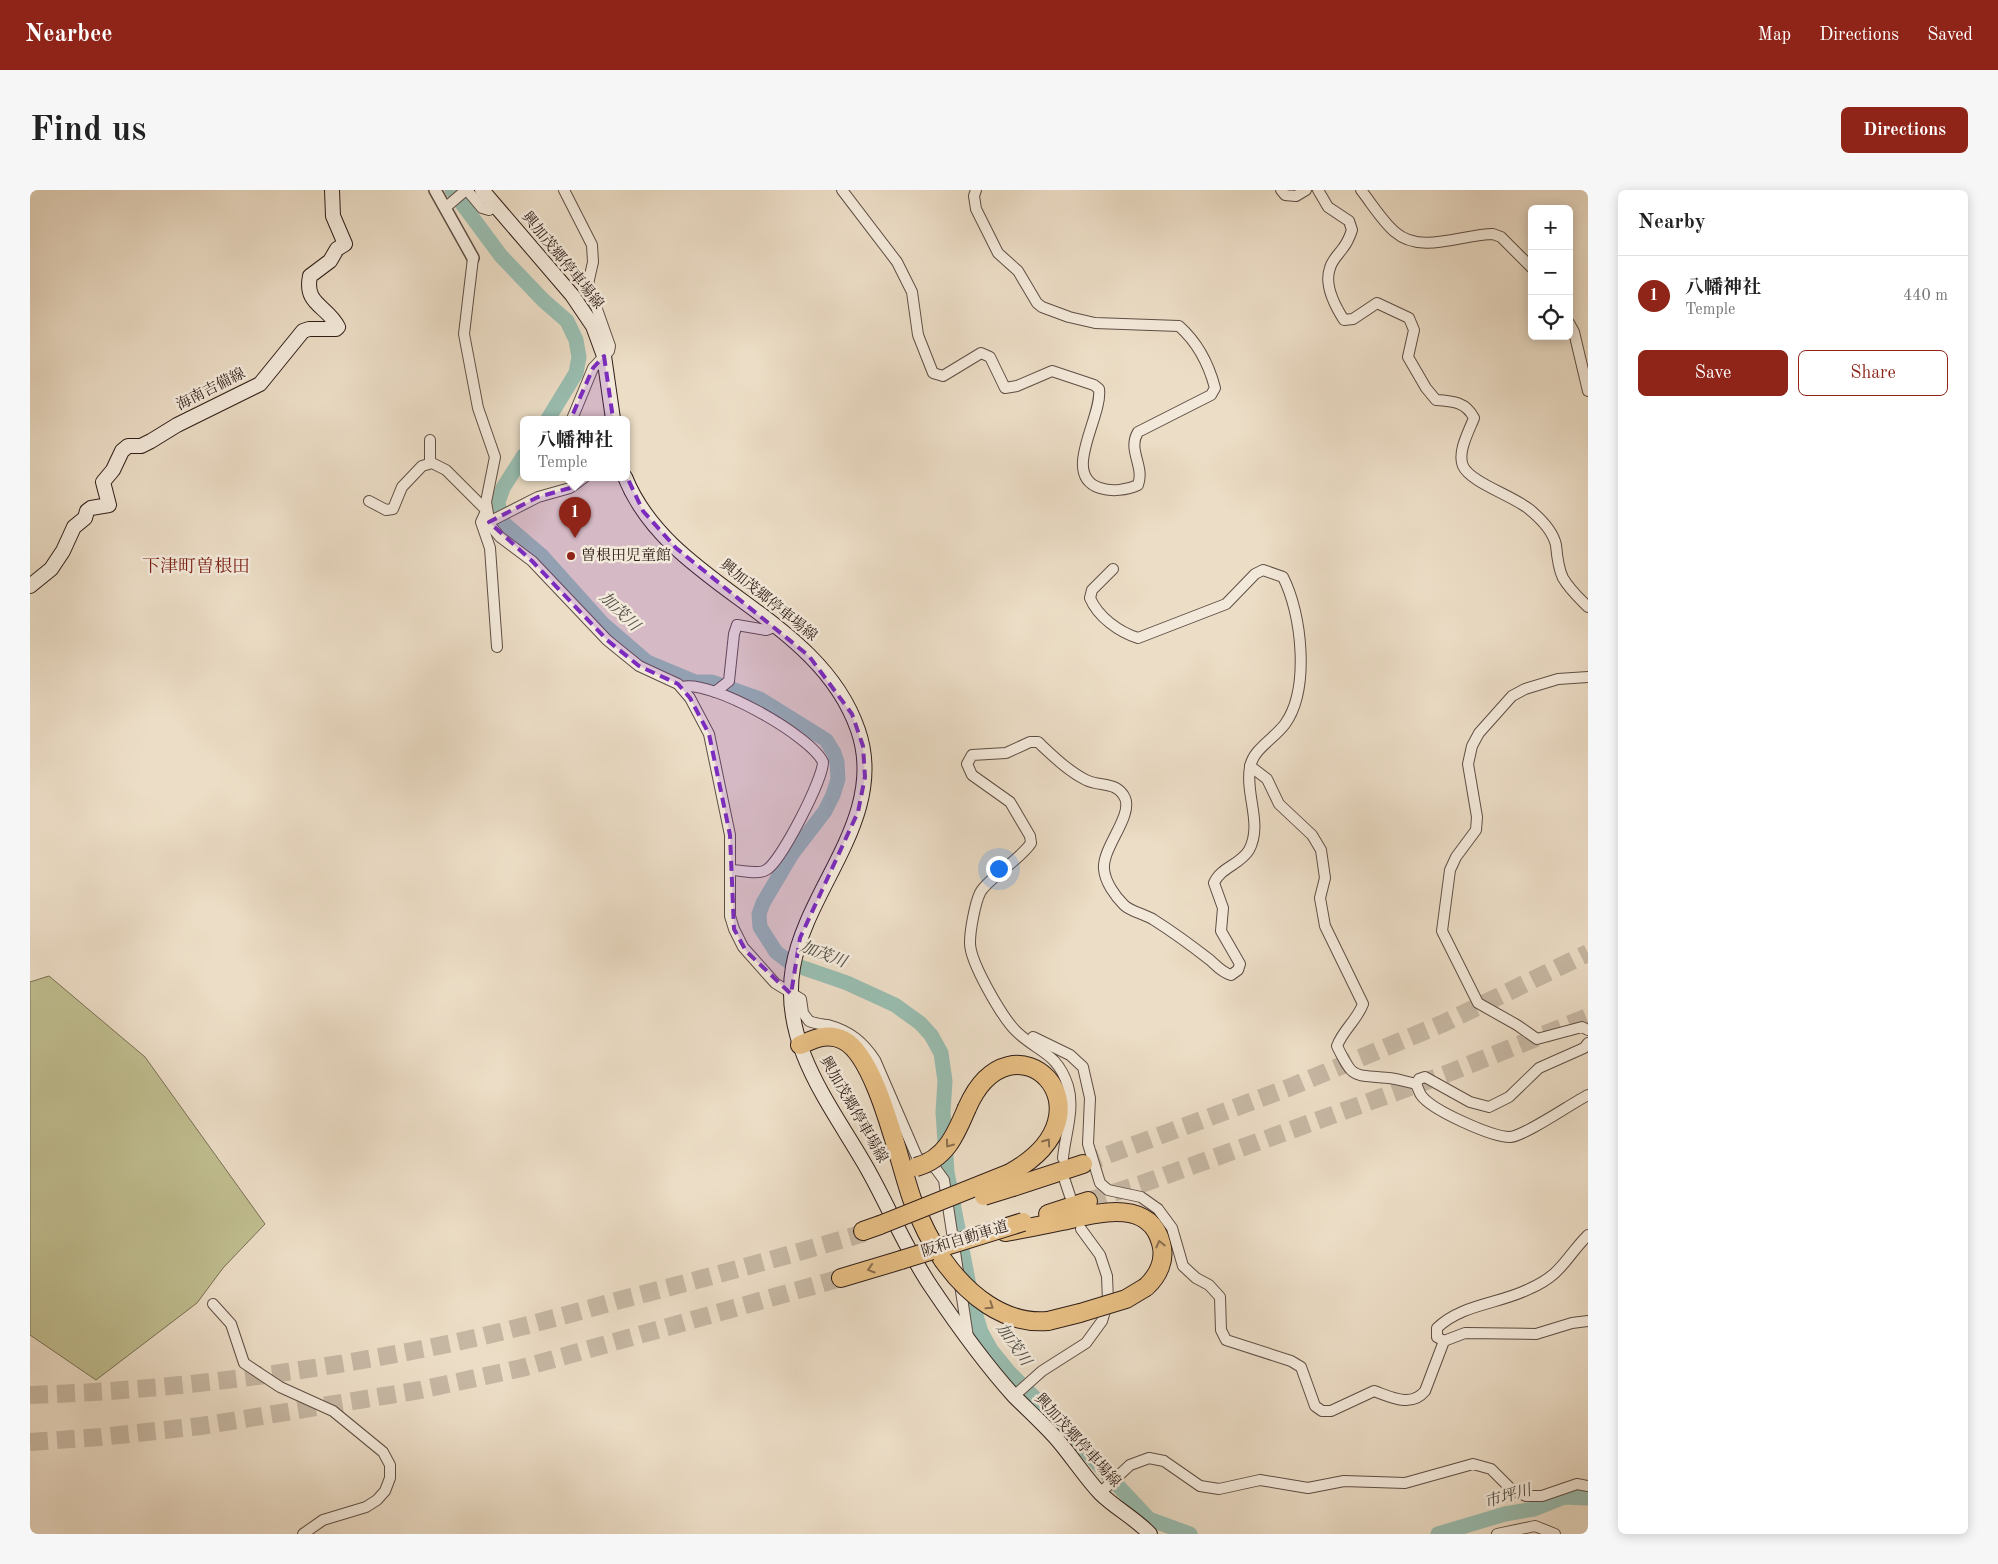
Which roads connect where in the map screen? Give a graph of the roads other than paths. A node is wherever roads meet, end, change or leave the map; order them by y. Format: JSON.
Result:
{"nodes":[{"id":1,"x":332,"y":190,"type":"edge"},
{"id":2,"x":435,"y":190,"type":"edge"},
{"id":3,"x":466,"y":190,"type":"edge"},
{"id":4,"x":482,"y":190,"type":"edge"},
{"id":5,"x":564,"y":190,"type":"edge"},
{"id":6,"x":842,"y":190,"type":"edge"},
{"id":7,"x":976,"y":190,"type":"edge"},
{"id":8,"x":1306,"y":190,"type":"edge"},
{"id":9,"x":1318,"y":190,"type":"edge"},
{"id":10,"x":1361,"y":190,"type":"edge"},
{"id":11,"x":1285,"y":192,"type":"edge"},
{"id":12,"x":496,"y":206,"type":"junction"},
{"id":13,"x":445,"y":208,"type":"junction"},
{"id":14,"x":472,"y":258,"type":"joint"},
{"id":15,"x":1528,"y":264,"type":"edge"},
{"id":16,"x":1573,"y":330,"type":"edge"},
{"id":17,"x":604,"y":356,"type":"junction"},
{"id":18,"x":1588,"y":391,"type":"edge"},
{"id":19,"x":573,"y":416,"type":"edge"},
{"id":20,"x":612,"y":416,"type":"edge"},
{"id":21,"x":430,"y":440,"type":"dead end"},
{"id":22,"x":430,"y":462,"type":"junction"},
{"id":23,"x":580,"y":481,"type":"edge"},
{"id":24,"x":627,"y":481,"type":"edge"},
{"id":25,"x":369,"y":501,"type":"dead end"},
{"id":26,"x":488,"y":516,"type":"junction"},
{"id":27,"x":1113,"y":569,"type":"dead end"},
{"id":28,"x":30,"y":586,"type":"edge"},
{"id":29,"x":1588,"y":607,"type":"edge"},
{"id":30,"x":777,"y":626,"type":"junction"},
{"id":31,"x":497,"y":647,"type":"dead end"},
{"id":32,"x":1588,"y":677,"type":"edge"},
{"id":33,"x":682,"y":687,"type":"junction"},
{"id":34,"x":715,"y":692,"type":"junction"},
{"id":35,"x":1250,"y":766,"type":"junction"},
{"id":36,"x":731,"y":870,"type":"junction"},
{"id":37,"x":791,"y":987,"type":"junction"},
{"id":38,"x":1014,"y":1029,"type":"junction"},
{"id":39,"x":1588,"y":1030,"type":"edge"},
{"id":40,"x":1588,"y":1043,"type":"edge"},
{"id":41,"x":800,"y":1045,"type":"junction"},
{"id":42,"x":1416,"y":1084,"type":"junction"},
{"id":43,"x":1588,"y":1095,"type":"edge"},
{"id":44,"x":1063,"y":1158,"type":"dead end"},
{"id":45,"x":1083,"y":1164,"type":"tunnel mouth"},
{"id":46,"x":908,"y":1166,"type":"junction"},
{"id":47,"x":1012,"y":1180,"type":"junction"},
{"id":48,"x":1065,"y":1181,"type":"dead end"},
{"id":49,"x":1070,"y":1196,"type":"dead end"},
{"id":50,"x":1088,"y":1201,"type":"tunnel mouth"},
{"id":51,"x":1024,"y":1226,"type":"junction"},
{"id":52,"x":1081,"y":1229,"type":"dead end"},
{"id":53,"x":864,"y":1232,"type":"tunnel mouth"},
{"id":54,"x":1588,"y":1235,"type":"edge"},
{"id":55,"x":841,"y":1278,"type":"tunnel mouth"},
{"id":56,"x":212,"y":1304,"type":"dead end"},
{"id":57,"x":1588,"y":1321,"type":"edge"},
{"id":58,"x":968,"y":1337,"type":"junction"},
{"id":59,"x":1444,"y":1341,"type":"junction"},
{"id":60,"x":1016,"y":1394,"type":"junction"},
{"id":61,"x":1588,"y":1486,"type":"edge"},
{"id":62,"x":1100,"y":1493,"type":"junction"},
{"id":63,"x":303,"y":1534,"type":"edge"},
{"id":64,"x":1150,"y":1534,"type":"edge"},
{"id":65,"x":1497,"y":1534,"type":"edge"},
{"id":66,"x":1555,"y":1534,"type":"edge"}],
"edges":[{"from":1,"to":28,"type":"main road","name":"海南吉備線"},
{"from":2,"to":13,"type":"street"},
{"from":3,"to":12,"type":"street"},
{"from":3,"to":13,"type":"street"},
{"from":4,"to":12,"type":"main road","name":"興加茂郷停車場線"},
{"from":5,"to":17,"type":"street"},
{"from":6,"to":7,"type":"street"},
{"from":8,"to":11,"type":"street"},
{"from":9,"to":29,"type":"street"},
{"from":10,"to":15,"type":"street"},
{"from":12,"to":17,"type":"main road","name":"興加茂郷停車場線"},
{"from":13,"to":14,"type":"street"},
{"from":14,"to":26,"type":"street"},
{"from":16,"to":18,"type":"street"},
{"from":17,"to":19,"type":"street"},
{"from":17,"to":20,"type":"main road","name":"興加茂郷停車場線"},
{"from":21,"to":22,"type":"street"},
{"from":22,"to":25,"type":"street"},
{"from":22,"to":26,"type":"street"},
{"from":23,"to":26,"type":"street"},
{"from":24,"to":30,"type":"main road","name":"興加茂郷停車場線"},
{"from":26,"to":31,"type":"street"},
{"from":26,"to":33,"type":"street"},
{"from":27,"to":35,"type":"street"},
{"from":30,"to":34,"type":"street"},
{"from":30,"to":37,"type":"main road","name":"興加茂郷停車場線"},
{"from":32,"to":39,"type":"street"},
{"from":33,"to":34,"type":"street"},
{"from":33,"to":36,"type":"street"},
{"from":34,"to":36,"type":"street"},
{"from":35,"to":38,"type":"street"},
{"from":35,"to":42,"type":"street"},
{"from":36,"to":37,"type":"street"},
{"from":37,"to":41,"type":"main road","name":"興加茂郷停車場線"},
{"from":37,"to":58,"type":"street"},
{"from":38,"to":44,"type":"street"},
{"from":38,"to":59,"type":"street"},
{"from":40,"to":42,"type":"street"},
{"from":41,"to":46,"type":"highway"},
{"from":41,"to":58,"type":"main road","name":"興加茂郷停車場線"},
{"from":42,"to":43,"type":"street"},
{"from":45,"to":47,"type":"highway"},
{"from":47,"to":46,"type":"highway","one_way":true,"bridge":true},
{"from":46,"to":51,"type":"highway","one_way":true,"bridge":true},
{"from":47,"to":53,"type":"highway","bridge":true},
{"from":48,"to":49,"type":"street"},
{"from":50,"to":51,"type":"highway","name":"阪和自動車道"},
{"from":51,"to":55,"type":"highway","name":"阪和自動車道","one_way":true,"bridge":true},
{"from":52,"to":60,"type":"street"},
{"from":54,"to":59,"type":"street"},
{"from":56,"to":63,"type":"street"},
{"from":57,"to":59,"type":"street"},
{"from":58,"to":60,"type":"main road","name":"興加茂郷停車場線"},
{"from":60,"to":62,"type":"main road","name":"興加茂郷停車場線"},
{"from":61,"to":62,"type":"street"},
{"from":62,"to":64,"type":"main road","name":"興加茂郷停車場線"},
{"from":65,"to":66,"type":"street"}]}
